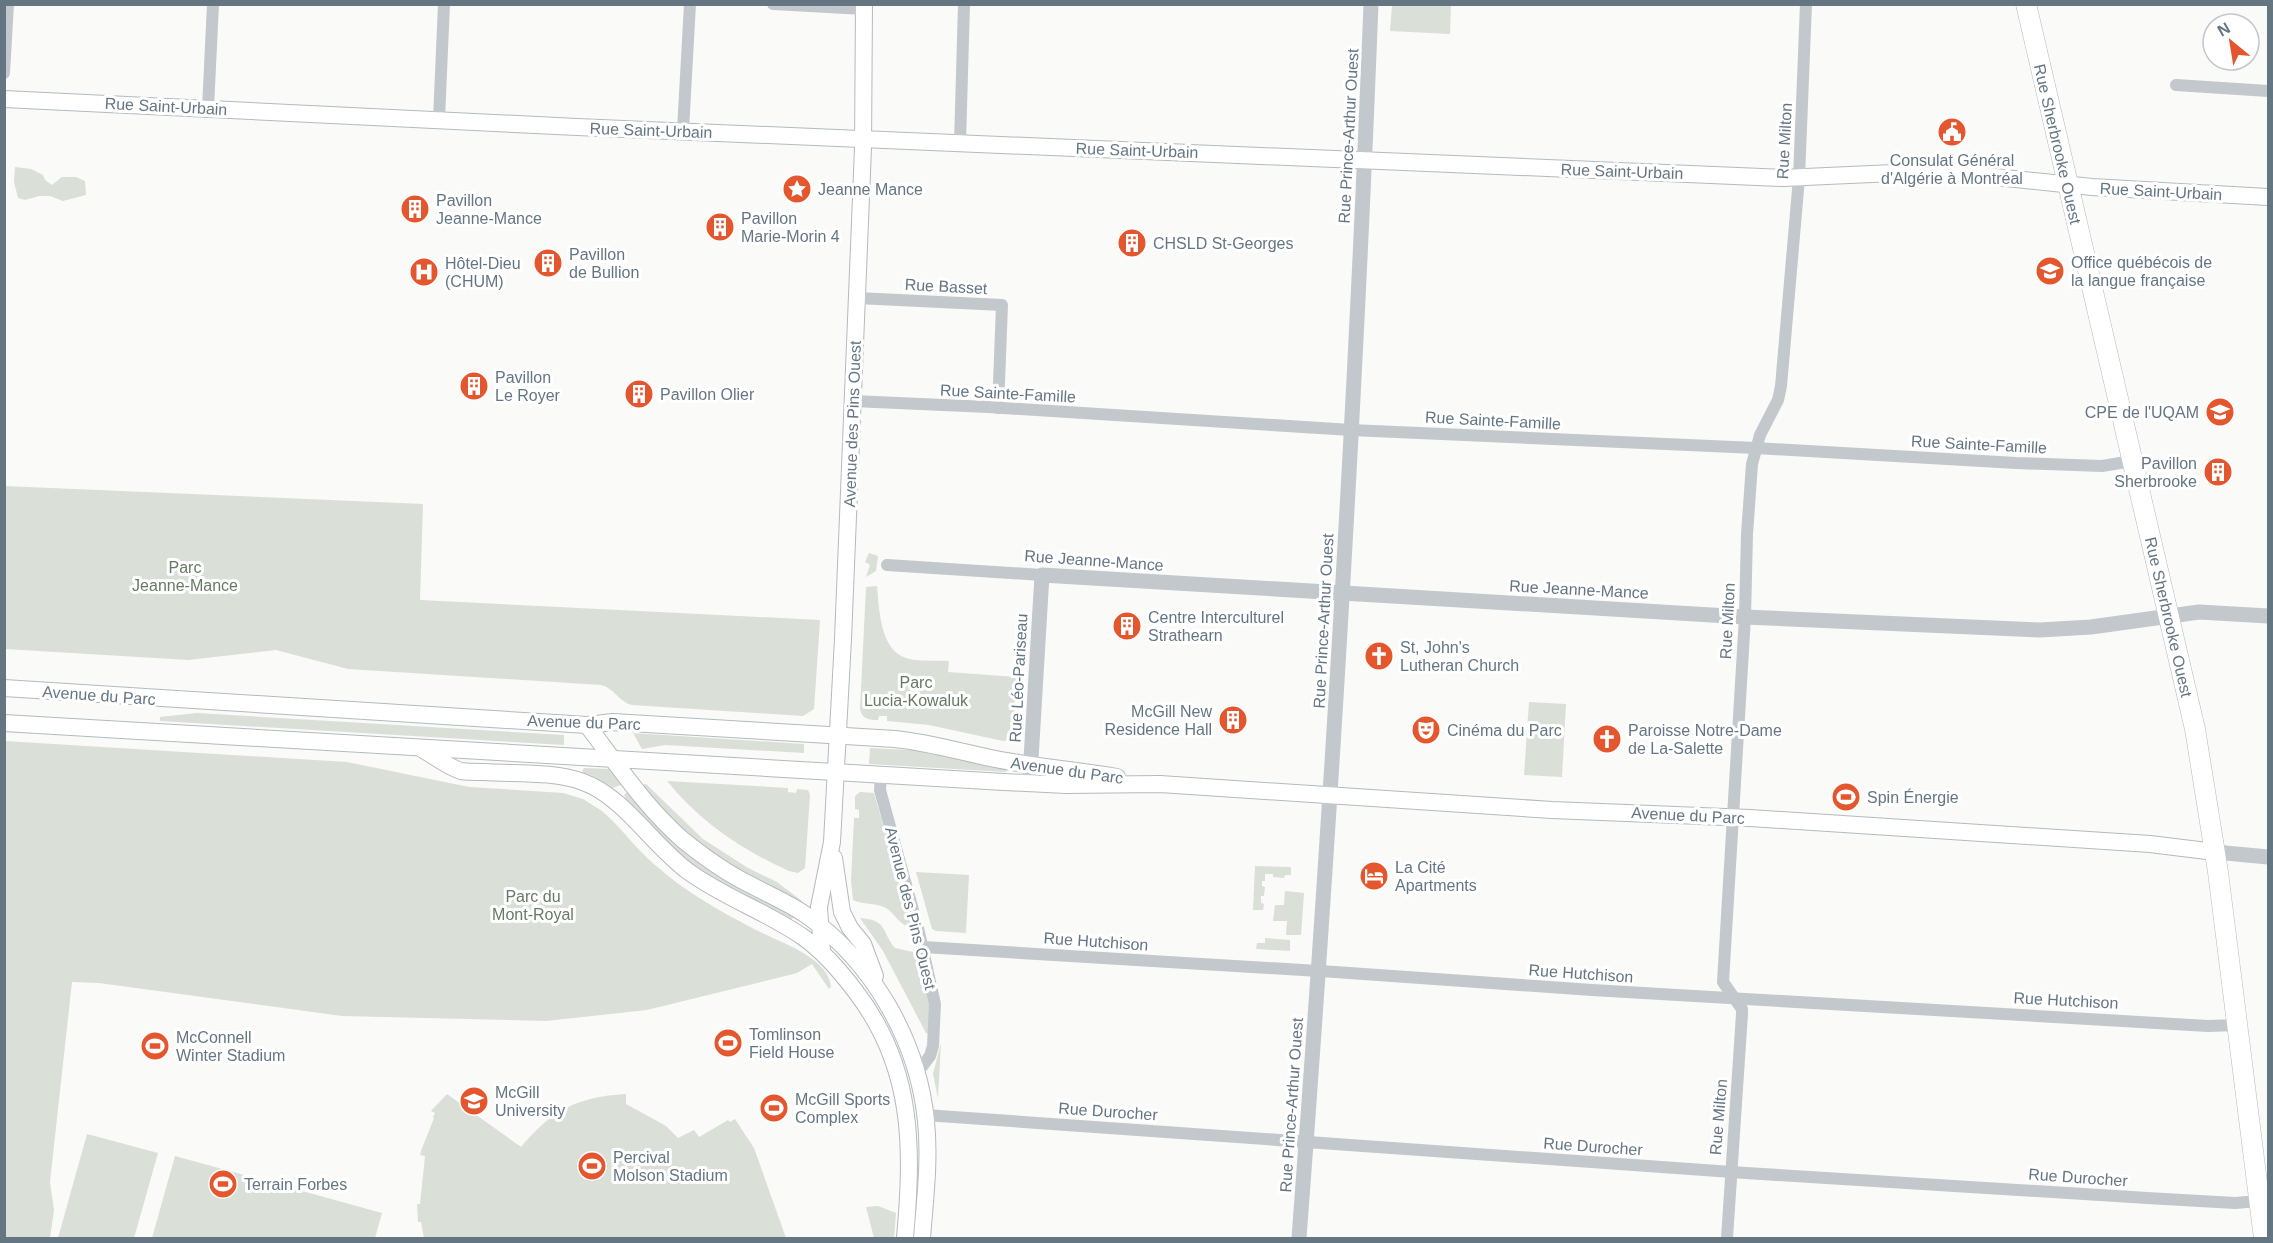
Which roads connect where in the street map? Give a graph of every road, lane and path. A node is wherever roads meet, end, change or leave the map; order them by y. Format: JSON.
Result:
{"nodes":[{"id":1,"x":8,"y":4,"type":"edge"},
{"id":2,"x":213,"y":4,"type":"edge"},
{"id":3,"x":444,"y":4,"type":"edge"},
{"id":4,"x":690,"y":4,"type":"edge"},
{"id":5,"x":773,"y":4,"type":"edge"},
{"id":6,"x":964,"y":4,"type":"edge"},
{"id":7,"x":1371,"y":4,"type":"edge"},
{"id":8,"x":1806,"y":4,"type":"edge"},
{"id":9,"x":2026,"y":4,"type":"edge"},
{"id":10,"x":864,"y":7,"type":"edge"},
{"id":11,"x":4,"y":73,"type":"edge"},
{"id":12,"x":2176,"y":85,"type":"dead end"},
{"id":13,"x":2268,"y":91,"type":"edge"},
{"id":14,"x":4,"y":99,"type":"edge"},
{"id":15,"x":208,"y":108,"type":"junction"},
{"id":16,"x":440,"y":119,"type":"junction"},
{"id":17,"x":683,"y":130,"type":"junction"},
{"id":18,"x":863,"y":139,"type":"junction"},
{"id":19,"x":960,"y":143,"type":"junction"},
{"id":20,"x":1365,"y":160,"type":"junction"},
{"id":21,"x":1799,"y":178,"type":"junction"},
{"id":22,"x":2068,"y":184,"type":"junction"},
{"id":23,"x":2268,"y":197,"type":"edge"},
{"id":24,"x":857,"y":298,"type":"junction"},
{"id":25,"x":853,"y":401,"type":"junction"},
{"id":26,"x":998,"y":408,"type":"junction"},
{"id":27,"x":1352,"y":430,"type":"junction"},
{"id":28,"x":1756,"y":448,"type":"junction"},
{"id":29,"x":2132,"y":461,"type":"junction"},
{"id":30,"x":887,"y":565,"type":"dead end"},
{"id":31,"x":1042,"y":575,"type":"junction"},
{"id":32,"x":1341,"y":593,"type":"junction"},
{"id":33,"x":2169,"y":616,"type":"junction"},
{"id":34,"x":2268,"y":616,"type":"edge"},
{"id":35,"x":1745,"y":617,"type":"junction"},
{"id":36,"x":4,"y":688,"type":"edge"},
{"id":37,"x":4,"y":723,"type":"edge"},
{"id":38,"x":587,"y":725,"type":"junction"},
{"id":39,"x":838,"y":736,"type":"junction"},
{"id":40,"x":418,"y":747,"type":"junction"},
{"id":41,"x":613,"y":759,"type":"junction"},
{"id":42,"x":1031,"y":764,"type":"junction"},
{"id":43,"x":836,"y":772,"type":"junction"},
{"id":44,"x":881,"y":775,"type":"junction"},
{"id":45,"x":1030,"y":783,"type":"junction"},
{"id":46,"x":1160,"y":784,"type":"junction"},
{"id":47,"x":1331,"y":795,"type":"junction"},
{"id":48,"x":1732,"y":818,"type":"junction"},
{"id":49,"x":832,"y":842,"type":"junction"},
{"id":50,"x":2215,"y":852,"type":"junction"},
{"id":51,"x":2268,"y":857,"type":"edge"},
{"id":52,"x":819,"y":925,"type":"junction"},
{"id":53,"x":923,"y":947,"type":"junction"},
{"id":54,"x":822,"y":952,"type":"junction"},
{"id":55,"x":1319,"y":970,"type":"junction"},
{"id":56,"x":883,"y":997,"type":"junction"},
{"id":57,"x":1734,"y":998,"type":"junction"},
{"id":58,"x":2237,"y":1025,"type":"junction"},
{"id":59,"x":917,"y":1073,"type":"junction"},
{"id":60,"x":925,"y":1115,"type":"junction"},
{"id":61,"x":1307,"y":1142,"type":"junction"},
{"id":62,"x":1730,"y":1172,"type":"junction"},
{"id":63,"x":2259,"y":1201,"type":"junction"},
{"id":64,"x":905,"y":1239,"type":"edge"},
{"id":65,"x":922,"y":1239,"type":"edge"},
{"id":66,"x":1299,"y":1239,"type":"edge"},
{"id":67,"x":1727,"y":1239,"type":"edge"},
{"id":68,"x":2264,"y":1239,"type":"edge"}],
"edges":[{"from":1,"to":11,"type":"street"},
{"from":2,"to":15,"type":"street"},
{"from":3,"to":16,"type":"street"},
{"from":4,"to":17,"type":"street"},
{"from":5,"to":10,"type":"street"},
{"from":6,"to":19,"type":"street"},
{"from":7,"to":20,"type":"street","name":"Rue Prince-Arthur Ouest"},
{"from":8,"to":21,"type":"street","name":"Rue Milton"},
{"from":9,"to":22,"type":"main road","name":"Rue Sherbrooke Ouest"},
{"from":10,"to":18,"type":"main road","name":"Avenue des Pins Ouest"},
{"from":12,"to":13,"type":"street"},
{"from":14,"to":15,"type":"main road","name":"Rue Saint-Urbain"},
{"from":15,"to":16,"type":"main road","name":"Rue Saint-Urbain"},
{"from":16,"to":17,"type":"main road","name":"Rue Saint-Urbain"},
{"from":17,"to":18,"type":"main road","name":"Rue Saint-Urbain"},
{"from":18,"to":19,"type":"main road","name":"Rue Saint-Urbain"},
{"from":18,"to":24,"type":"main road","name":"Avenue des Pins Ouest"},
{"from":19,"to":20,"type":"main road","name":"Rue Saint-Urbain"},
{"from":20,"to":21,"type":"main road","name":"Rue Saint-Urbain"},
{"from":20,"to":27,"type":"street","name":"Rue Prince-Arthur Ouest"},
{"from":21,"to":22,"type":"main road","name":"Rue Saint-Urbain"},
{"from":21,"to":28,"type":"street","name":"Rue Milton"},
{"from":22,"to":23,"type":"main road","name":"Rue Saint-Urbain"},
{"from":22,"to":29,"type":"main road","name":"Rue Sherbrooke Ouest"},
{"from":24,"to":25,"type":"main road","name":"Avenue des Pins Ouest"},
{"from":24,"to":26,"type":"street","name":"Rue Basset"},
{"from":25,"to":26,"type":"street","name":"Rue Sainte-Famille"},
{"from":25,"to":39,"type":"main road","name":"Avenue des Pins Ouest"},
{"from":26,"to":27,"type":"street","name":"Rue Sainte-Famille"},
{"from":27,"to":28,"type":"street","name":"Rue Sainte-Famille"},
{"from":27,"to":32,"type":"street","name":"Rue Prince-Arthur Ouest"},
{"from":28,"to":29,"type":"street","name":"Rue Sainte-Famille"},
{"from":28,"to":35,"type":"street","name":"Rue Milton"},
{"from":29,"to":33,"type":"main road","name":"Rue Sherbrooke Ouest"},
{"from":30,"to":31,"type":"street","name":"Rue Jeanne-Mance"},
{"from":31,"to":32,"type":"street","name":"Rue Jeanne-Mance"},
{"from":31,"to":42,"type":"street","name":"Rue Léo-Pariseau"},
{"from":32,"to":35,"type":"street","name":"Rue Jeanne-Mance"},
{"from":32,"to":47,"type":"street","name":"Rue Prince-Arthur Ouest"},
{"from":33,"to":34,"type":"street","name":"Rue Jeanne-Mance"},
{"from":33,"to":35,"type":"street","name":"Rue Jeanne-Mance"},
{"from":33,"to":50,"type":"main road","name":"Rue Sherbrooke Ouest"},
{"from":35,"to":48,"type":"street","name":"Rue Milton"},
{"from":36,"to":38,"type":"main road","name":"Avenue du Parc"},
{"from":37,"to":40,"type":"main road","name":"Avenue du Parc"},
{"from":38,"to":39,"type":"main road","name":"Avenue du Parc"},
{"from":38,"to":41,"type":"main road","name":"Avenue des Pins Ouest"},
{"from":39,"to":42,"type":"main road","name":"Avenue du Parc"},
{"from":39,"to":43,"type":"main road","name":"Avenue des Pins Ouest"},
{"from":40,"to":41,"type":"main road","name":"Avenue du Parc"},
{"from":40,"to":54,"type":"main road"},
{"from":41,"to":43,"type":"main road","name":"Avenue du Parc"},
{"from":41,"to":52,"type":"main road","name":"Avenue des Pins Ouest"},
{"from":42,"to":45,"type":"street","name":"Rue Léo-Pariseau"},
{"from":42,"to":46,"type":"main road","name":"Avenue du Parc"},
{"from":43,"to":44,"type":"main road","name":"Avenue du Parc"},
{"from":43,"to":49,"type":"main road","name":"Avenue des Pins Ouest"},
{"from":44,"to":45,"type":"main road","name":"Avenue du Parc"},
{"from":44,"to":53,"type":"street","name":"Avenue des Pins Ouest"},
{"from":45,"to":46,"type":"main road","name":"Avenue du Parc"},
{"from":46,"to":47,"type":"main road","name":"Avenue du Parc"},
{"from":47,"to":48,"type":"main road","name":"Avenue du Parc"},
{"from":47,"to":55,"type":"street","name":"Rue Prince-Arthur Ouest"},
{"from":48,"to":50,"type":"main road","name":"Avenue du Parc"},
{"from":48,"to":57,"type":"street","name":"Rue Milton"},
{"from":49,"to":52,"type":"main road","name":"Avenue des Pins Ouest"},
{"from":49,"to":56,"type":"main road","name":"Avenue des Pins Ouest"},
{"from":50,"to":51,"type":"street"},
{"from":50,"to":58,"type":"main road","name":"Rue Sherbrooke Ouest"},
{"from":52,"to":54,"type":"main road","name":"Avenue des Pins Ouest"},
{"from":52,"to":56,"type":"main road","name":"Avenue des Pins Ouest"},
{"from":53,"to":55,"type":"street","name":"Rue Hutchison"},
{"from":53,"to":59,"type":"street","name":"Avenue des Pins Ouest"},
{"from":54,"to":64,"type":"main road"},
{"from":55,"to":57,"type":"street","name":"Rue Hutchison"},
{"from":55,"to":61,"type":"street","name":"Rue Prince-Arthur Ouest"},
{"from":56,"to":59,"type":"main road","name":"Avenue des Pins Ouest"},
{"from":57,"to":58,"type":"street","name":"Rue Hutchison"},
{"from":57,"to":62,"type":"street","name":"Rue Milton"},
{"from":58,"to":63,"type":"main road","name":"Rue Sherbrooke Ouest"},
{"from":59,"to":60,"type":"main road","name":"Avenue des Pins Ouest"},
{"from":60,"to":61,"type":"street","name":"Rue Durocher"},
{"from":60,"to":65,"type":"main road","name":"Avenue des Pins Ouest"},
{"from":61,"to":62,"type":"street","name":"Rue Durocher"},
{"from":61,"to":66,"type":"street","name":"Rue Prince-Arthur Ouest"},
{"from":62,"to":63,"type":"street","name":"Rue Durocher"},
{"from":62,"to":67,"type":"street","name":"Rue Milton"},
{"from":63,"to":68,"type":"main road","name":"Rue Sherbrooke Ouest"}]}
